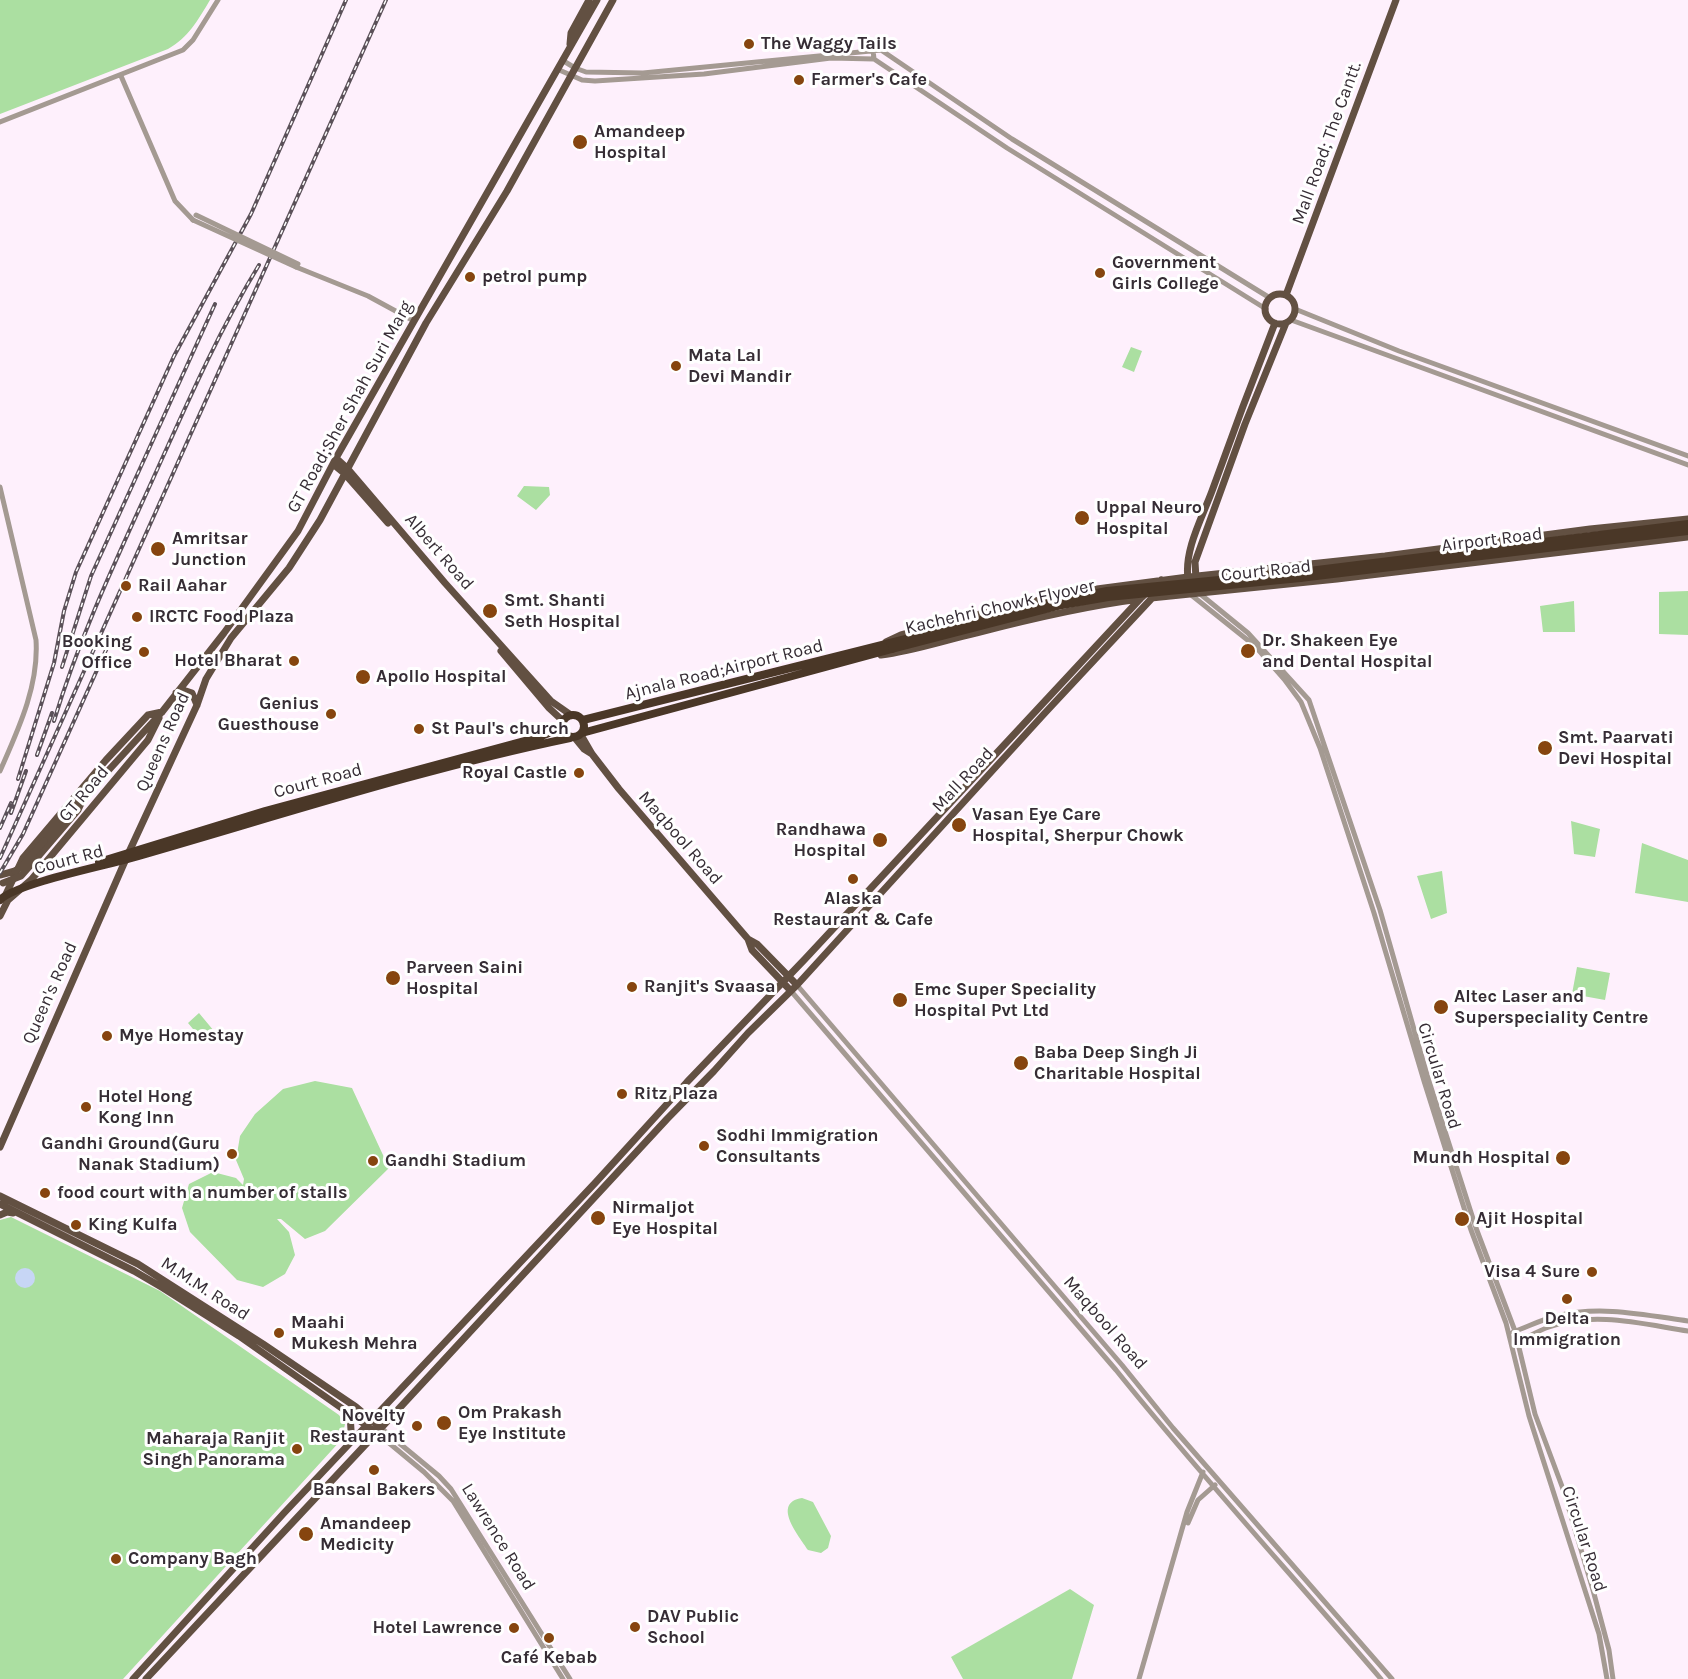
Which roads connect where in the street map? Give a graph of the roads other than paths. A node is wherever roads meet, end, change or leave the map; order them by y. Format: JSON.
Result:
{"nodes":[{"id":1,"x":218,"y":0,"type":"edge"},
{"id":2,"x":589,"y":0,"type":"edge"},
{"id":3,"x":597,"y":0,"type":"edge"},
{"id":4,"x":613,"y":0,"type":"edge"},
{"id":5,"x":1396,"y":0,"type":"edge"},
{"id":6,"x":570,"y":46,"type":"junction"},
{"id":7,"x":873,"y":50,"type":"junction"},
{"id":8,"x":893,"y":57,"type":"junction"},
{"id":9,"x":874,"y":59,"type":"junction"},
{"id":10,"x":562,"y":60,"type":"junction"},
{"id":11,"x":886,"y":66,"type":"junction"},
{"id":12,"x":575,"y":68,"type":"junction"},
{"id":13,"x":557,"y":69,"type":"junction"},
{"id":14,"x":121,"y":76,"type":"junction"},
{"id":15,"x":571,"y":76,"type":"junction"},
{"id":16,"x":0,"y":122,"type":"edge"},
{"id":17,"x":1286,"y":295,"type":"junction"},
{"id":18,"x":1270,"y":298,"type":"junction"},
{"id":19,"x":1266,"y":309,"type":"junction"},
{"id":20,"x":1295,"y":309,"type":"junction"},
{"id":21,"x":414,"y":321,"type":"junction"},
{"id":22,"x":1288,"y":321,"type":"junction"},
{"id":23,"x":1275,"y":323,"type":"junction"},
{"id":24,"x":1688,"y":456,"type":"edge"},
{"id":25,"x":335,"y":461,"type":"junction"},
{"id":26,"x":1688,"y":465,"type":"edge"},
{"id":27,"x":346,"y":471,"type":"junction"},
{"id":28,"x":0,"y":487,"type":"edge"},
{"id":29,"x":1688,"y":519,"type":"edge"},
{"id":30,"x":1688,"y":524,"type":"edge"},
{"id":31,"x":1688,"y":531,"type":"edge"},
{"id":32,"x":1688,"y":537,"type":"edge"},
{"id":33,"x":1300,"y":575,"type":"junction"},
{"id":34,"x":1192,"y":577,"type":"junction"},
{"id":35,"x":1161,"y":580,"type":"junction"},
{"id":36,"x":1200,"y":593,"type":"junction"},
{"id":37,"x":1190,"y":594,"type":"junction"},
{"id":38,"x":1153,"y":597,"type":"junction"},
{"id":39,"x":1140,"y":599,"type":"junction"},
{"id":40,"x":231,"y":639,"type":"joint"},
{"id":41,"x":891,"y":646,"type":"junction"},
{"id":42,"x":872,"y":648,"type":"junction"},
{"id":43,"x":852,"y":658,"type":"junction"},
{"id":44,"x":202,"y":662,"type":"junction"},
{"id":45,"x":212,"y":668,"type":"junction"},
{"id":46,"x":176,"y":693,"type":"junction"},
{"id":47,"x":197,"y":705,"type":"junction"},
{"id":48,"x":162,"y":712,"type":"junction"},
{"id":49,"x":571,"y":715,"type":"junction"},
{"id":50,"x":582,"y":720,"type":"junction"},
{"id":51,"x":562,"y":725,"type":"junction"},
{"id":52,"x":577,"y":736,"type":"junction"},
{"id":53,"x":0,"y":771,"type":"edge"},
{"id":54,"x":84,"y":797,"type":"junction"},
{"id":55,"x":128,"y":856,"type":"junction"},
{"id":56,"x":0,"y":874,"type":"edge"},
{"id":57,"x":0,"y":883,"type":"edge"},
{"id":58,"x":20,"y":889,"type":"junction"},
{"id":59,"x":4,"y":896,"type":"edge"},
{"id":60,"x":0,"y":916,"type":"edge"},
{"id":61,"x":747,"y":939,"type":"junction"},
{"id":62,"x":789,"y":976,"type":"junction"},
{"id":63,"x":783,"y":982,"type":"junction"},
{"id":64,"x":797,"y":985,"type":"junction"},
{"id":65,"x":791,"y":991,"type":"junction"},
{"id":66,"x":1,"y":1142,"type":"edge"},
{"id":67,"x":0,"y":1196,"type":"edge"},
{"id":68,"x":0,"y":1204,"type":"edge"},
{"id":69,"x":15,"y":1213,"type":"junction"},
{"id":70,"x":0,"y":1215,"type":"edge"},
{"id":71,"x":1688,"y":1321,"type":"edge"},
{"id":72,"x":1688,"y":1330,"type":"edge"},
{"id":73,"x":1512,"y":1333,"type":"junction"},
{"id":74,"x":1514,"y":1343,"type":"junction"},
{"id":75,"x":351,"y":1414,"type":"junction"},
{"id":76,"x":370,"y":1423,"type":"junction"},
{"id":77,"x":379,"y":1431,"type":"junction"},
{"id":78,"x":346,"y":1448,"type":"junction"},
{"id":79,"x":1205,"y":1470,"type":"junction"},
{"id":80,"x":1220,"y":1482,"type":"junction"},
{"id":81,"x":1214,"y":1486,"type":"junction"},
{"id":82,"x":1179,"y":1544,"type":"junction"},
{"id":83,"x":133,"y":1679,"type":"edge"},
{"id":84,"x":146,"y":1679,"type":"edge"},
{"id":85,"x":563,"y":1679,"type":"edge"},
{"id":86,"x":570,"y":1679,"type":"edge"},
{"id":87,"x":1139,"y":1679,"type":"edge"},
{"id":88,"x":1381,"y":1679,"type":"edge"},
{"id":89,"x":1392,"y":1679,"type":"edge"},
{"id":90,"x":1606,"y":1679,"type":"edge"},
{"id":91,"x":1613,"y":1679,"type":"edge"}],
"edges":[{"from":1,"to":14,"type":"street"},
{"from":2,"to":6,"type":"main road"},
{"from":3,"to":6,"type":"main road","name":"GT Road;Sher Shah Suri Marg"},
{"from":4,"to":12,"type":"main road","name":"GT Road;Sher Shah Suri Marg"},
{"from":5,"to":17,"type":"main road","name":"Mall Road; The Cantt."},
{"from":6,"to":10,"type":"main road","name":"GT Road;Sher Shah Suri Marg"},
{"from":7,"to":8,"type":"street"},
{"from":7,"to":9,"type":"street"},
{"from":7,"to":12,"type":"street"},
{"from":8,"to":11,"type":"street"},
{"from":8,"to":18,"type":"street"},
{"from":9,"to":11,"type":"street"},
{"from":9,"to":15,"type":"street"},
{"from":10,"to":12,"type":"street"},
{"from":10,"to":13,"type":"main road","name":"GT Road;Sher Shah Suri Marg"},
{"from":11,"to":19,"type":"street"},
{"from":12,"to":15,"type":"main road","name":"GT Road;Sher Shah Suri Marg"},
{"from":13,"to":15,"type":"street"},
{"from":13,"to":21,"type":"main road","name":"GT Road;Sher Shah Suri Marg"},
{"from":14,"to":16,"type":"street"},
{"from":14,"to":21,"type":"street","bridge":true},
{"from":15,"to":27,"type":"main road","name":"GT Road;Sher Shah Suri Marg"},
{"from":17,"to":18,"type":"main road"},
{"from":17,"to":20,"type":"main road"},
{"from":18,"to":19,"type":"main road"},
{"from":19,"to":23,"type":"main road"},
{"from":20,"to":22,"type":"main road"},
{"from":20,"to":24,"type":"street"},
{"from":21,"to":25,"type":"main road","name":"GT Road;Sher Shah Suri Marg"},
{"from":22,"to":23,"type":"main road"},
{"from":22,"to":26,"type":"street"},
{"from":22,"to":34,"type":"main road"},
{"from":23,"to":34,"type":"main road"},
{"from":25,"to":27,"type":"main road","name":"Albert Road"},
{"from":25,"to":44,"type":"main road","name":"GT Road;Sher Shah Suri Marg"},
{"from":27,"to":40,"type":"main road","name":"GT Road;Sher Shah Suri Marg"},
{"from":27,"to":49,"type":"main road","name":"Albert Road"},
{"from":27,"to":51,"type":"main road","name":"Albert Road"},
{"from":28,"to":53,"type":"street"},
{"from":29,"to":34,"type":"main road","name":"Court Road"},
{"from":30,"to":33,"type":"highway","name":"Airport Road"},
{"from":31,"to":33,"type":"highway","name":"Airport Road"},
{"from":32,"to":36,"type":"main road","name":"Court Road"},
{"from":33,"to":41,"type":"highway","name":"Kachehri Chowk Flyover","bridge":true},
{"from":34,"to":35,"type":"main road","name":"Court Road"},
{"from":34,"to":36,"type":"main road"},
{"from":34,"to":37,"type":"main road"},
{"from":35,"to":39,"type":"main road","name":"Mall Road"},
{"from":35,"to":42,"type":"main road","name":"Court Road"},
{"from":36,"to":37,"type":"main road","name":"Court Road"},
{"from":36,"to":73,"type":"street","name":"Circular Road"},
{"from":37,"to":38,"type":"main road","name":"Court Road"},
{"from":37,"to":73,"type":"street","name":"Circular Road"},
{"from":38,"to":39,"type":"main road","name":"Court Road"},
{"from":38,"to":64,"type":"main road","name":"Mall Road"},
{"from":39,"to":43,"type":"main road","name":"Court Road"},
{"from":39,"to":62,"type":"main road","name":"Mall Road"},
{"from":40,"to":45,"type":"main road","name":"Queens Road"},
{"from":41,"to":42,"type":"highway","name":"Kachehri Chowk Flyover"},
{"from":41,"to":43,"type":"highway","name":"Kachehri Chowk Flyover"},
{"from":42,"to":50,"type":"highway","name":"Ajnala Road;Airport Road"},
{"from":43,"to":52,"type":"highway"},
{"from":44,"to":45,"type":"main road"},
{"from":44,"to":46,"type":"main road","name":"GT Road;Sher Shah Suri Marg"},
{"from":45,"to":47,"type":"main road","name":"Queens Road"},
{"from":46,"to":47,"type":"main road"},
{"from":46,"to":48,"type":"main road","name":"GT Road;Sher Shah Suri Marg"},
{"from":47,"to":55,"type":"main road","name":"Queens Road"},
{"from":48,"to":54,"type":"main road","name":"GT Road;Sher Shah Suri Marg"},
{"from":48,"to":58,"type":"main road","name":"GT Road"},
{"from":48,"to":59,"type":"main road"},
{"from":49,"to":50,"type":"highway"},
{"from":49,"to":51,"type":"highway"},
{"from":50,"to":52,"type":"highway"},
{"from":51,"to":52,"type":"highway"},
{"from":51,"to":55,"type":"highway","name":"Court Road"},
{"from":52,"to":55,"type":"highway","name":"Court Road"},
{"from":52,"to":61,"type":"main road","name":"Maqbool Road"},
{"from":54,"to":56,"type":"main road","bridge":true},
{"from":54,"to":57,"type":"main road","bridge":true},
{"from":55,"to":58,"type":"highway","name":"Court Rd"},
{"from":55,"to":66,"type":"main road","name":"Queen's Road"},
{"from":58,"to":59,"type":"highway","name":"Court Rd"},
{"from":58,"to":60,"type":"main road","name":"GT Road"},
{"from":61,"to":62,"type":"main road","name":"Maqbool Road"},
{"from":61,"to":63,"type":"main road","name":"Maqbool Road"},
{"from":62,"to":63,"type":"main road","name":"Mall Road"},
{"from":62,"to":64,"type":"main road","name":"Maqbool Road"},
{"from":63,"to":65,"type":"main road","name":"Maqbool Road"},
{"from":63,"to":76,"type":"main road","name":"Mall Road"},
{"from":64,"to":65,"type":"main road","name":"Mall Road"},
{"from":64,"to":79,"type":"street","name":"Maqbool Road"},
{"from":65,"to":77,"type":"main road","name":"Mall Road"},
{"from":65,"to":79,"type":"street","name":"Maqbool Road"},
{"from":67,"to":76,"type":"main road","name":"M.M.M. Road"},
{"from":68,"to":69,"type":"main road","name":"M.M.M. Road"},
{"from":69,"to":70,"type":"main road"},
{"from":69,"to":75,"type":"main road","name":"M.M.M. Road"},
{"from":71,"to":73,"type":"street"},
{"from":72,"to":74,"type":"street"},
{"from":73,"to":74,"type":"street","name":"Circular Road"},
{"from":74,"to":90,"type":"street","name":"Circular Road"},
{"from":74,"to":91,"type":"street","name":"Circular Road"},
{"from":75,"to":76,"type":"main road","name":"M.M.M. Road"},
{"from":75,"to":78,"type":"main road"},
{"from":76,"to":77,"type":"main road","name":"M.M.M. Road"},
{"from":76,"to":78,"type":"main road","name":"Mall Road"},
{"from":77,"to":84,"type":"main road","name":"Mall Road"},
{"from":77,"to":85,"type":"street","name":"Lawrence Road"},
{"from":77,"to":86,"type":"street","name":"Lawrence Road"},
{"from":78,"to":83,"type":"main road","name":"Mall Road"},
{"from":79,"to":80,"type":"street","name":"Maqbool Road"},
{"from":79,"to":81,"type":"street","name":"Maqbool Road"},
{"from":79,"to":82,"type":"street"},
{"from":80,"to":81,"type":"street"},
{"from":80,"to":89,"type":"street","name":"Maqbool Road"},
{"from":81,"to":82,"type":"street"},
{"from":81,"to":88,"type":"street","name":"Maqbool Road"},
{"from":82,"to":87,"type":"street"}]}
